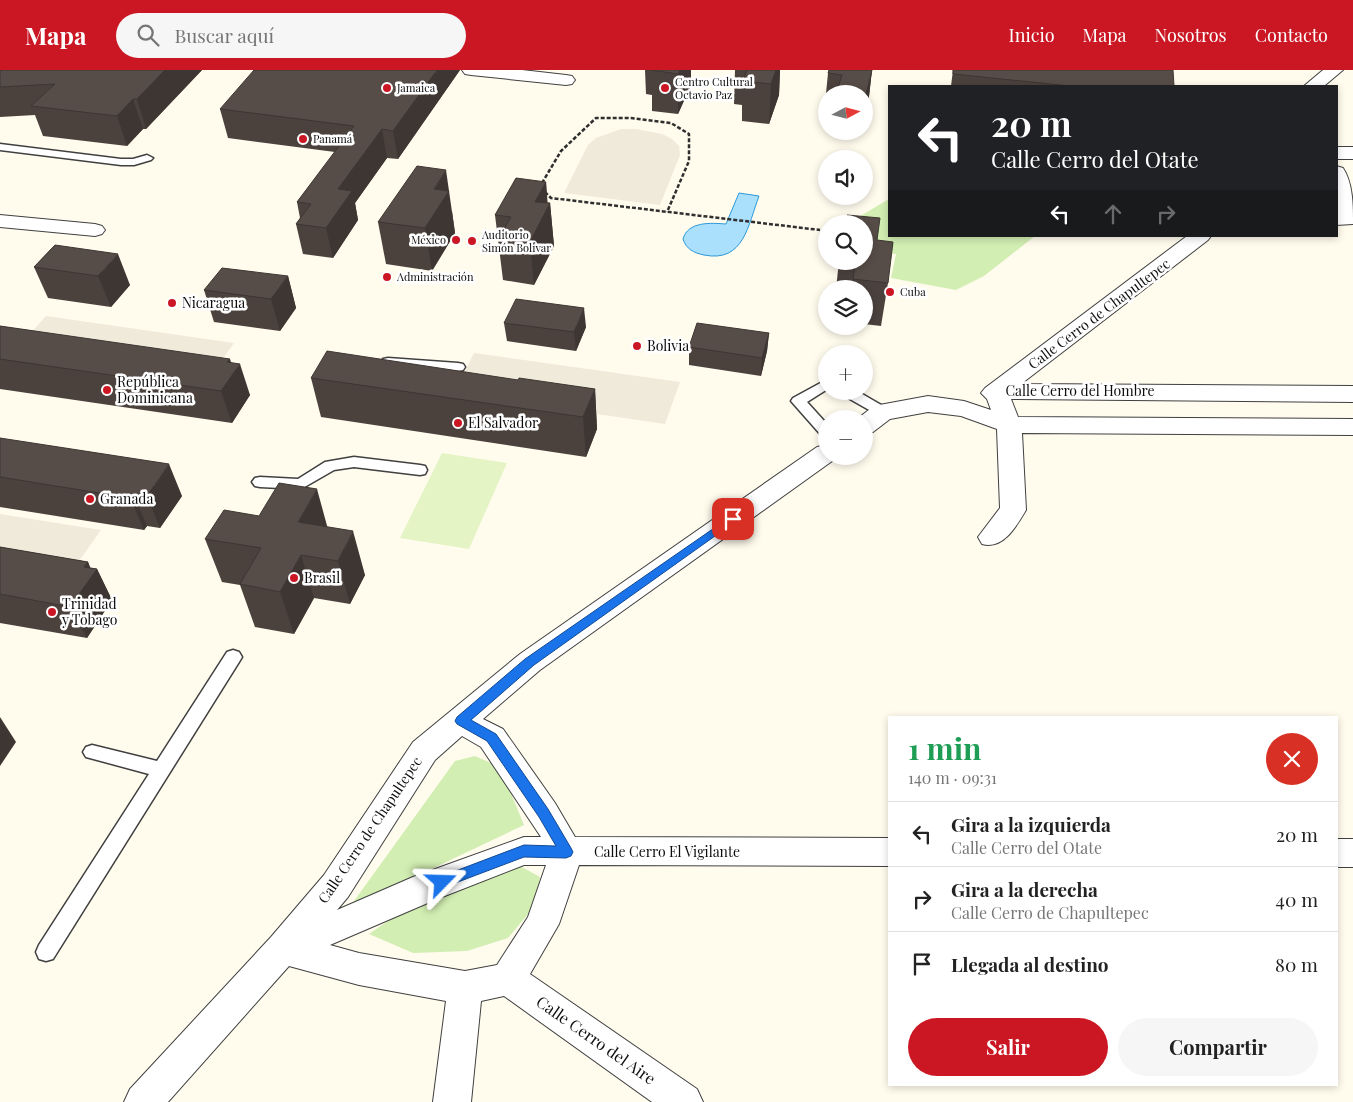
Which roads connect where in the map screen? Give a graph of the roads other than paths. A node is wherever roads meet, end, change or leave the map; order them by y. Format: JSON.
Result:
{"nodes":[{"id":1,"x":471,"y":70,"type":"edge"},
{"id":2,"x":1334,"y":70,"type":"edge"},
{"id":3,"x":566,"y":80,"type":"dead end"},
{"id":4,"x":1314,"y":85,"type":"edge"},
{"id":5,"x":0,"y":146,"type":"edge"},
{"id":6,"x":1338,"y":153,"type":"edge"},
{"id":7,"x":1353,"y":153,"type":"edge"},
{"id":8,"x":147,"y":158,"type":"dead end"},
{"id":9,"x":1338,"y":180,"type":"edge"},
{"id":10,"x":1338,"y":219,"type":"edge"},
{"id":11,"x":2,"y":224,"type":"edge"},
{"id":12,"x":95,"y":230,"type":"dead end"},
{"id":13,"x":1200,"y":237,"type":"edge"},
{"id":14,"x":373,"y":362,"type":"edge"},
{"id":15,"x":458,"y":367,"type":"dead end"},
{"id":16,"x":818,"y":389,"type":"edge"},
{"id":17,"x":996,"y":391,"type":"junction"},
{"id":18,"x":1353,"y":394,"type":"edge"},
{"id":19,"x":862,"y":400,"type":"edge"},
{"id":20,"x":964,"y":409,"type":"junction"},
{"id":21,"x":883,"y":412,"type":"junction"},
{"id":22,"x":873,"y":419,"type":"edge"},
{"id":23,"x":818,"y":423,"type":"edge"},
{"id":24,"x":1009,"y":425,"type":"junction"},
{"id":25,"x":1353,"y":427,"type":"edge"},
{"id":26,"x":818,"y":459,"type":"edge"},
{"id":27,"x":420,"y":470,"type":"dead end"},
{"id":28,"x":260,"y":482,"type":"dead end"},
{"id":29,"x":990,"y":537,"type":"dead end"},
{"id":30,"x":233,"y":657,"type":"dead end"},
{"id":31,"x":461,"y":721,"type":"junction"},
{"id":32,"x":92,"y":752,"type":"dead end"},
{"id":33,"x":161,"y":770,"type":"junction"},
{"id":34,"x":566,"y":852,"type":"junction"},
{"id":35,"x":888,"y":852,"type":"edge"},
{"id":36,"x":1338,"y":853,"type":"edge"},
{"id":37,"x":1353,"y":853,"type":"edge"},
{"id":38,"x":283,"y":948,"type":"junction"},
{"id":39,"x":46,"y":952,"type":"dead end"},
{"id":40,"x":508,"y":979,"type":"junction"},
{"id":41,"x":465,"y":988,"type":"junction"},
{"id":42,"x":143,"y":1102,"type":"edge"},
{"id":43,"x":452,"y":1102,"type":"edge"},
{"id":44,"x":684,"y":1102,"type":"edge"}],
"edges":[{"from":1,"to":3,"type":"street"},
{"from":2,"to":4,"type":"street"},
{"from":5,"to":8,"type":"lane"},
{"from":6,"to":7,"type":"street"},
{"from":9,"to":10,"type":"street"},
{"from":11,"to":12,"type":"street"},
{"from":13,"to":17,"type":"street","name":"Calle Cerro de Chapultepec"},
{"from":14,"to":15,"type":"lane"},
{"from":16,"to":23,"type":"lane"},
{"from":17,"to":18,"type":"street","name":"Calle Cerro del Hombre"},
{"from":17,"to":20,"type":"street","name":"Calle Cerro del Hombre"},
{"from":17,"to":24,"type":"street"},
{"from":19,"to":21,"type":"lane"},
{"from":20,"to":21,"type":"street"},
{"from":20,"to":24,"type":"street"},
{"from":21,"to":22,"type":"street"},
{"from":24,"to":25,"type":"street"},
{"from":24,"to":29,"type":"street"},
{"from":26,"to":31,"type":"street","name":"Calle Cerro de Chapultepec"},
{"from":27,"to":28,"type":"lane"},
{"from":30,"to":33,"type":"lane"},
{"from":31,"to":34,"type":"street"},
{"from":31,"to":38,"type":"street","name":"Calle Cerro de Chapultepec"},
{"from":32,"to":33,"type":"lane"},
{"from":33,"to":39,"type":"lane"},
{"from":34,"to":35,"type":"street","name":"Calle Cerro El Vigilante"},
{"from":34,"to":38,"type":"street","name":"Calle Cerro El Vigilante"},
{"from":34,"to":40,"type":"street"},
{"from":36,"to":37,"type":"street"},
{"from":38,"to":41,"type":"street"},
{"from":38,"to":42,"type":"street","name":"Calle Cerro de Chapultepec"},
{"from":40,"to":41,"type":"street"},
{"from":40,"to":44,"type":"street","name":"Calle Cerro del Aire"},
{"from":41,"to":43,"type":"street"}]}
